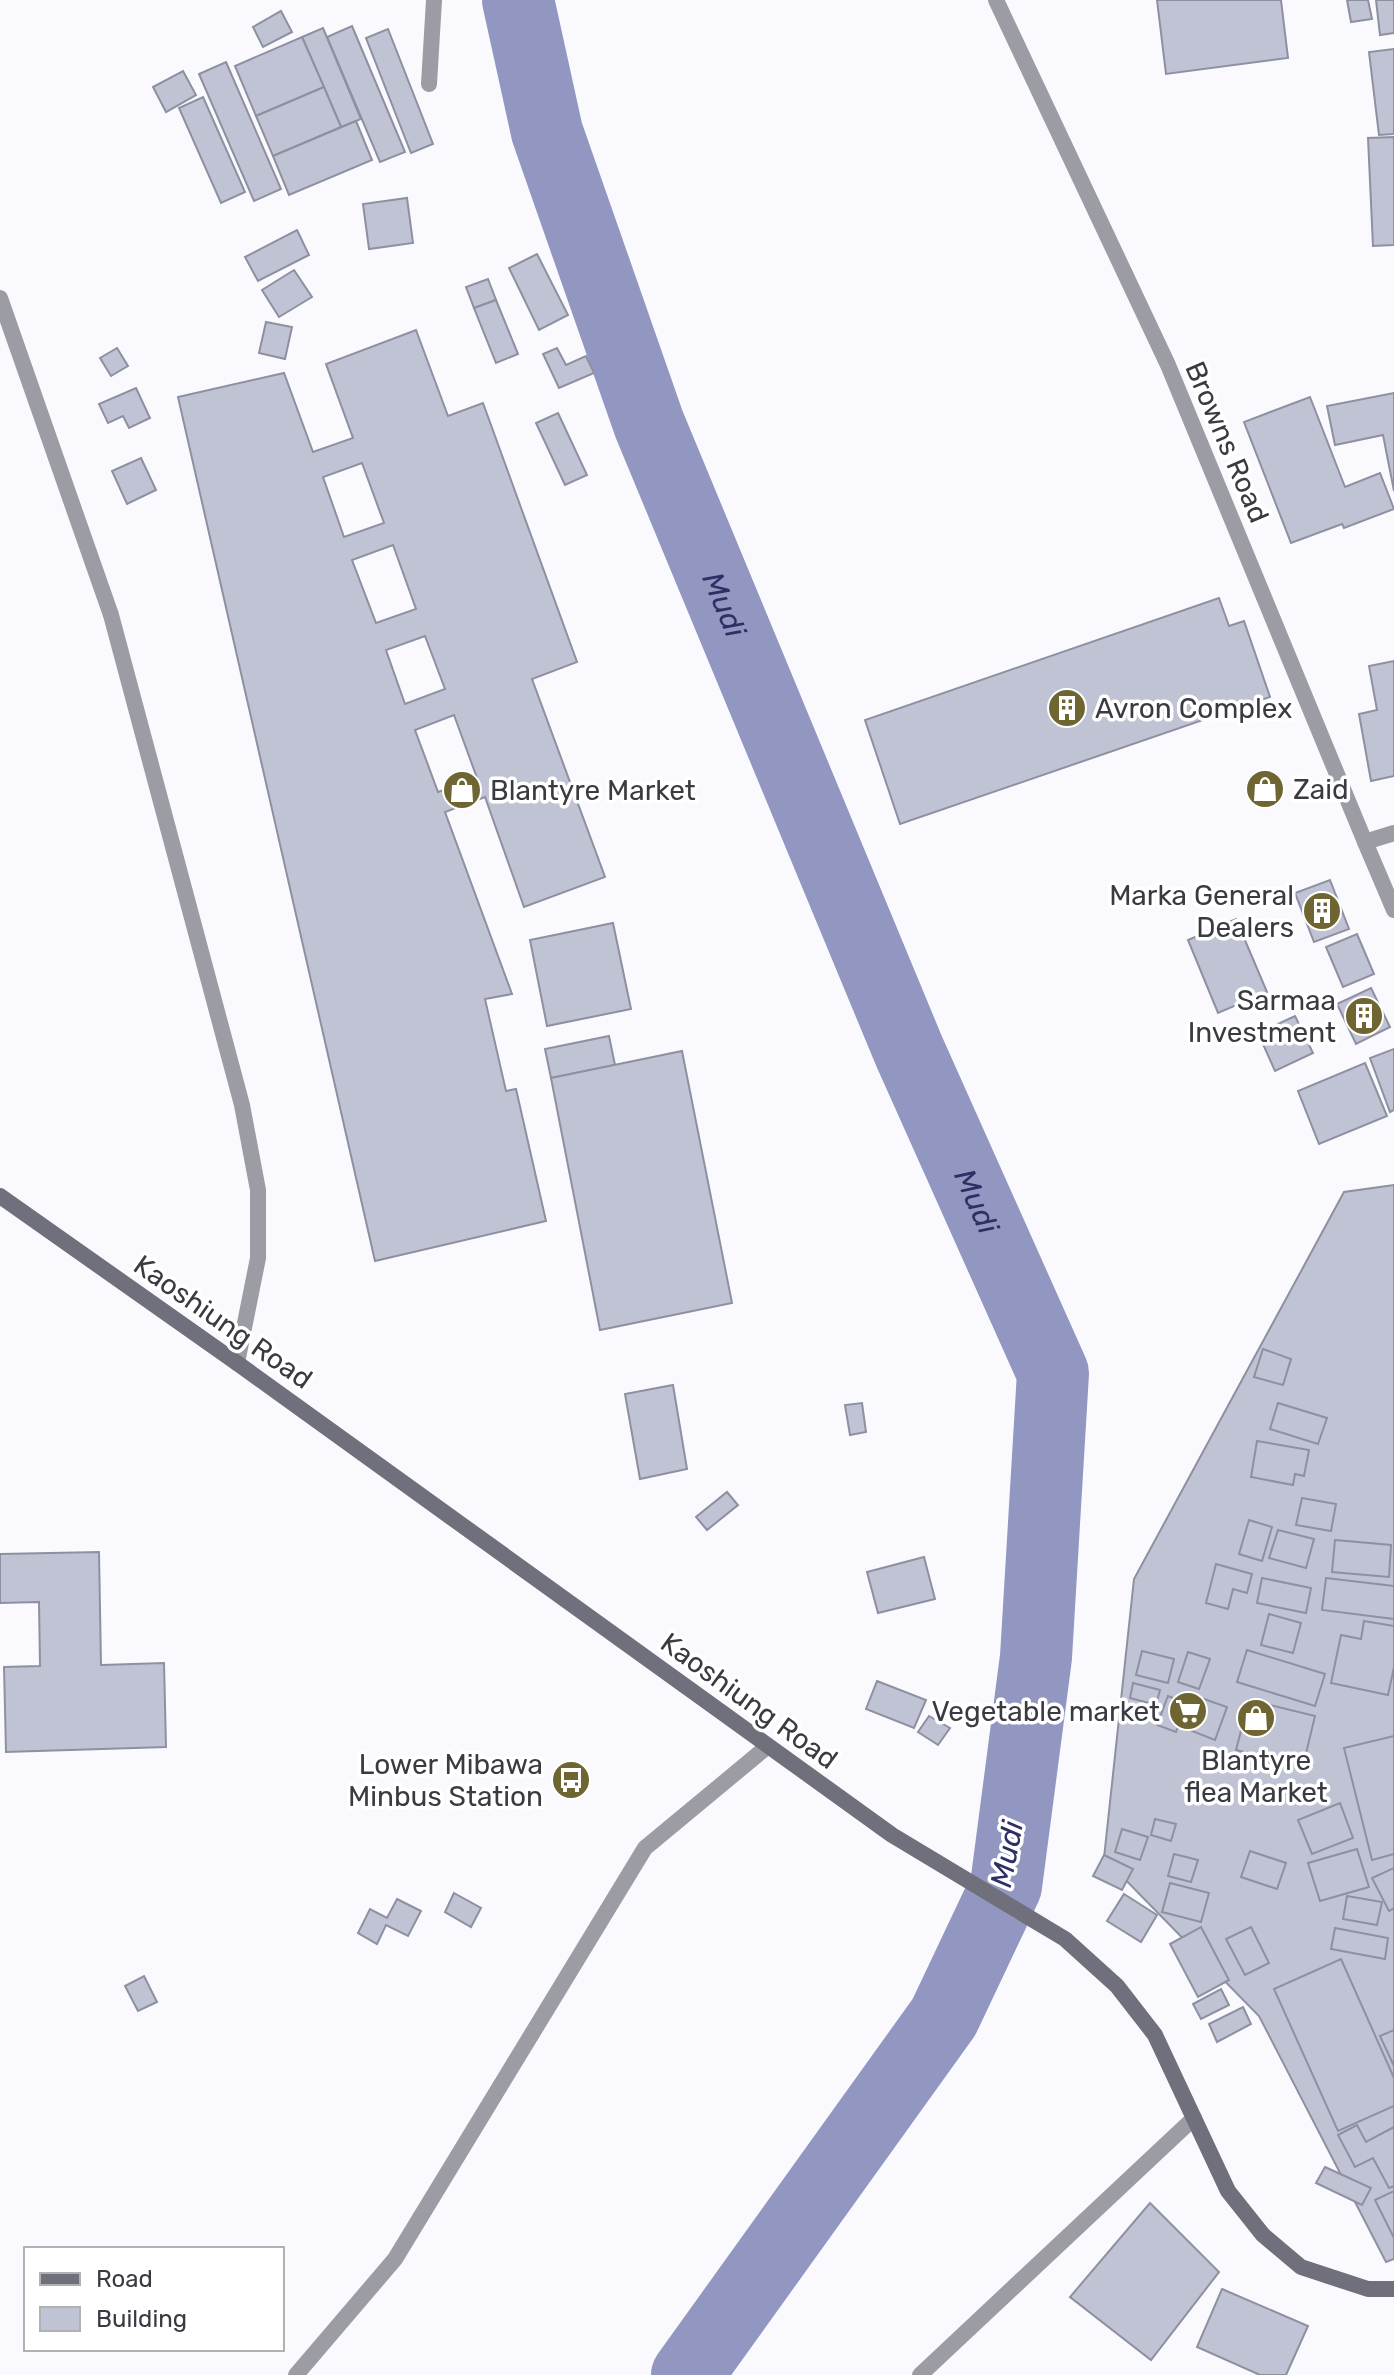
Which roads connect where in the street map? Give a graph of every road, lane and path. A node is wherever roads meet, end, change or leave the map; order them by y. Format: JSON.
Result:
{"nodes":[{"id":1,"x":434,"y":0,"type":"edge"},
{"id":2,"x":996,"y":0,"type":"edge"},
{"id":3,"x":429,"y":84,"type":"dead end"},
{"id":4,"x":0,"y":298,"type":"edge"},
{"id":5,"x":1394,"y":833,"type":"edge"},
{"id":6,"x":1365,"y":842,"type":"junction"},
{"id":7,"x":1394,"y":910,"type":"edge"},
{"id":8,"x":0,"y":1196,"type":"edge"},
{"id":9,"x":237,"y":1363,"type":"junction"},
{"id":10,"x":768,"y":1746,"type":"junction"},
{"id":11,"x":1194,"y":2118,"type":"junction"},
{"id":12,"x":1394,"y":2289,"type":"edge"},
{"id":13,"x":296,"y":2375,"type":"edge"},
{"id":14,"x":920,"y":2375,"type":"edge"}],
"edges":[{"from":1,"to":3,"type":"street"},
{"from":2,"to":6,"type":"street","name":"Browns Road"},
{"from":4,"to":9,"type":"street"},
{"from":5,"to":6,"type":"street"},
{"from":6,"to":7,"type":"street","name":"Browns Road"},
{"from":8,"to":9,"type":"street","name":"Kaoshiung Road"},
{"from":9,"to":10,"type":"street","name":"Kaoshiung Road"},
{"from":10,"to":11,"type":"street","name":"Kaoshiung Road"},
{"from":10,"to":13,"type":"street"},
{"from":11,"to":12,"type":"street","name":"Kaoshiung Road"},
{"from":11,"to":14,"type":"street"}]}
